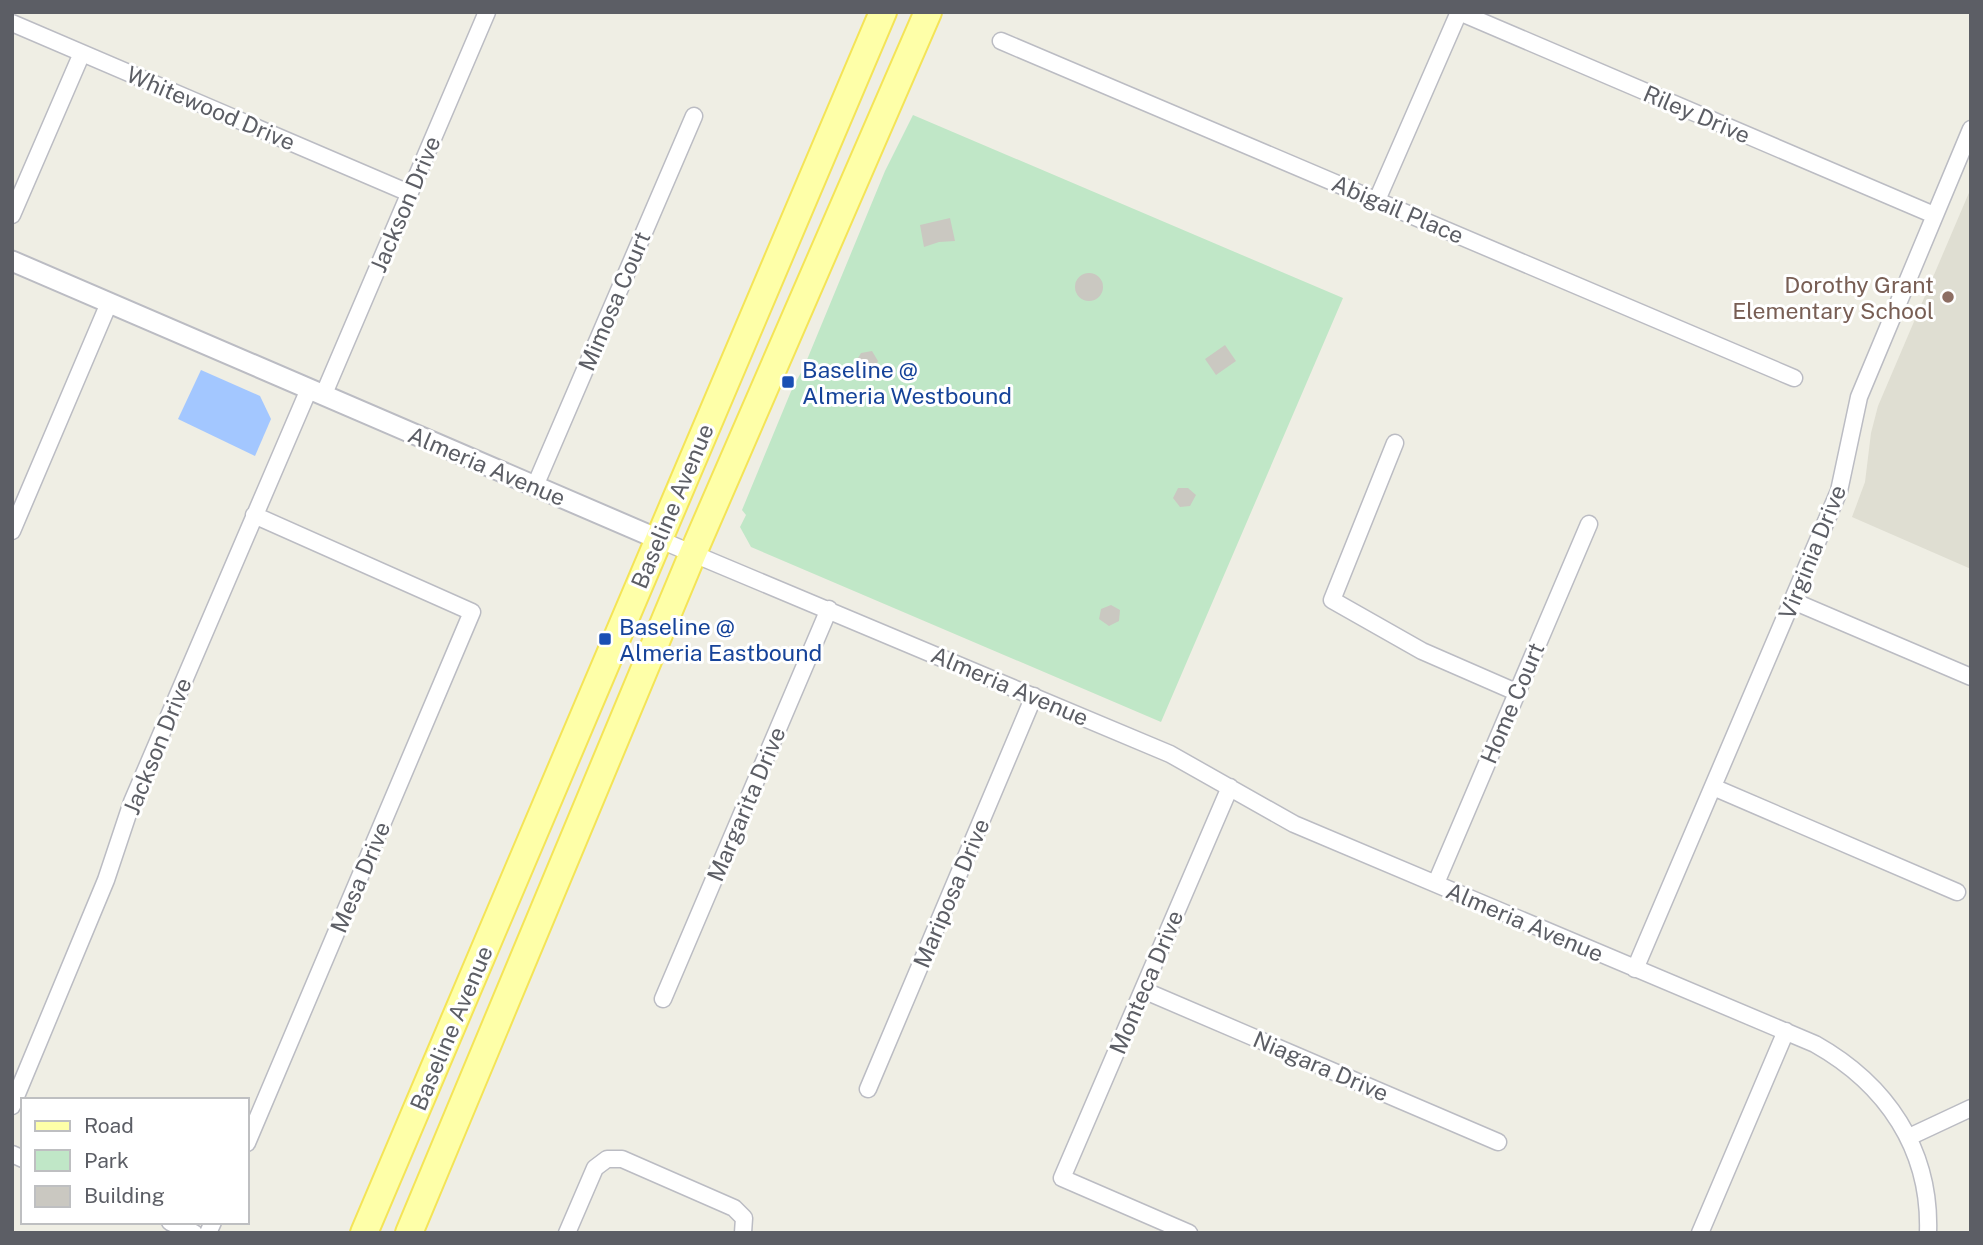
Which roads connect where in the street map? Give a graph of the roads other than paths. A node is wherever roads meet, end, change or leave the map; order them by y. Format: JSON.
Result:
{"nodes":[{"id":1,"x":487,"y":12,"type":"edge"},
{"id":2,"x":883,"y":12,"type":"edge"},
{"id":3,"x":928,"y":12,"type":"edge"},
{"id":4,"x":1459,"y":12,"type":"edge"},
{"id":5,"x":12,"y":23,"type":"edge"},
{"id":6,"x":1001,"y":41,"type":"dead end"},
{"id":7,"x":82,"y":53,"type":"junction"},
{"id":8,"x":694,"y":116,"type":"dead end"},
{"id":9,"x":1971,"y":129,"type":"edge"},
{"id":10,"x":409,"y":192,"type":"junction"},
{"id":11,"x":1377,"y":200,"type":"junction"},
{"id":12,"x":12,"y":215,"type":"edge"},
{"id":13,"x":1934,"y":215,"type":"junction"},
{"id":14,"x":12,"y":261,"type":"edge"},
{"id":15,"x":109,"y":303,"type":"junction"},
{"id":16,"x":1794,"y":378,"type":"dead end"},
{"id":17,"x":316,"y":392,"type":"junction"},
{"id":18,"x":1395,"y":443,"type":"dead end"},
{"id":19,"x":534,"y":486,"type":"junction"},
{"id":20,"x":20,"y":490,"type":"edge"},
{"id":21,"x":254,"y":515,"type":"junction"},
{"id":22,"x":1589,"y":524,"type":"dead end"},
{"id":23,"x":12,"y":531,"type":"edge"},
{"id":24,"x":658,"y":539,"type":"junction"},
{"id":25,"x":693,"y":553,"type":"junction"},
{"id":26,"x":1793,"y":601,"type":"junction"},
{"id":27,"x":829,"y":609,"type":"junction"},
{"id":28,"x":1971,"y":677,"type":"edge"},
{"id":29,"x":1516,"y":692,"type":"junction"},
{"id":30,"x":1034,"y":696,"type":"junction"},
{"id":31,"x":1230,"y":787,"type":"junction"},
{"id":32,"x":1713,"y":787,"type":"junction"},
{"id":33,"x":1436,"y":883,"type":"junction"},
{"id":34,"x":1956,"y":892,"type":"dead end"},
{"id":35,"x":1635,"y":969,"type":"junction"},
{"id":36,"x":1143,"y":990,"type":"junction"},
{"id":37,"x":663,"y":999,"type":"dead end"},
{"id":38,"x":1786,"y":1031,"type":"junction"},
{"id":39,"x":868,"y":1089,"type":"dead end"},
{"id":40,"x":12,"y":1106,"type":"edge"},
{"id":41,"x":1971,"y":1108,"type":"edge"},
{"id":42,"x":1909,"y":1137,"type":"junction"},
{"id":43,"x":248,"y":1141,"type":"edge"},
{"id":44,"x":1498,"y":1142,"type":"dead end"},
{"id":45,"x":174,"y":1224,"type":"edge"},
{"id":46,"x":744,"y":1225,"type":"edge"},
{"id":47,"x":194,"y":1233,"type":"edge"},
{"id":48,"x":364,"y":1233,"type":"edge"},
{"id":49,"x":409,"y":1233,"type":"edge"},
{"id":50,"x":566,"y":1233,"type":"edge"},
{"id":51,"x":1189,"y":1233,"type":"edge"},
{"id":52,"x":1700,"y":1233,"type":"edge"},
{"id":53,"x":1927,"y":1233,"type":"edge"}],
"edges":[{"from":1,"to":10,"type":"street","name":"Jackson Drive"},
{"from":2,"to":24,"type":"main road","name":"Baseline Avenue"},
{"from":3,"to":25,"type":"main road","name":"Baseline Avenue"},
{"from":4,"to":11,"type":"street"},
{"from":4,"to":13,"type":"street","name":"Riley Drive"},
{"from":5,"to":7,"type":"street","name":"Whitewood Drive"},
{"from":6,"to":11,"type":"street","name":"Abigail Place"},
{"from":7,"to":10,"type":"street","name":"Whitewood Drive"},
{"from":7,"to":12,"type":"street"},
{"from":8,"to":19,"type":"street","name":"Mimosa Court"},
{"from":9,"to":13,"type":"street","name":"Virginia Drive"},
{"from":10,"to":17,"type":"street","name":"Jackson Drive"},
{"from":11,"to":16,"type":"street","name":"Abigail Place"},
{"from":13,"to":26,"type":"street","name":"Virginia Drive"},
{"from":14,"to":15,"type":"street","name":"Almeria Avenue"},
{"from":15,"to":17,"type":"street","name":"Almeria Avenue"},
{"from":15,"to":20,"type":"street"},
{"from":17,"to":19,"type":"street","name":"Almeria Avenue"},
{"from":17,"to":21,"type":"street","name":"Jackson Drive"},
{"from":18,"to":29,"type":"street"},
{"from":19,"to":24,"type":"street","name":"Almeria Avenue"},
{"from":20,"to":23,"type":"street"},
{"from":21,"to":40,"type":"street","name":"Jackson Drive"},
{"from":21,"to":43,"type":"street","name":"Mesa Drive"},
{"from":22,"to":29,"type":"street","name":"Home Court"},
{"from":24,"to":25,"type":"street","name":"Almeria Avenue"},
{"from":24,"to":48,"type":"main road","name":"Baseline Avenue"},
{"from":25,"to":27,"type":"street","name":"Almeria Avenue"},
{"from":25,"to":49,"type":"main road","name":"Baseline Avenue"},
{"from":26,"to":28,"type":"street"},
{"from":26,"to":32,"type":"street","name":"Virginia Drive"},
{"from":27,"to":30,"type":"street","name":"Almeria Avenue"},
{"from":27,"to":37,"type":"street","name":"Margarita Drive"},
{"from":29,"to":33,"type":"street","name":"Home Court"},
{"from":30,"to":31,"type":"street","name":"Almeria Avenue"},
{"from":30,"to":39,"type":"street","name":"Mariposa Drive"},
{"from":31,"to":33,"type":"street","name":"Almeria Avenue"},
{"from":31,"to":36,"type":"street","name":"Monteca Drive"},
{"from":32,"to":34,"type":"street"},
{"from":32,"to":35,"type":"street","name":"Virginia Drive"},
{"from":33,"to":35,"type":"street","name":"Almeria Avenue"},
{"from":35,"to":38,"type":"street","name":"Almeria Avenue"},
{"from":36,"to":44,"type":"street","name":"Niagara Drive"},
{"from":36,"to":51,"type":"street","name":"Monteca Drive"},
{"from":38,"to":42,"type":"street","name":"Almeria Avenue"},
{"from":38,"to":52,"type":"street"},
{"from":41,"to":42,"type":"street"},
{"from":42,"to":53,"type":"street","name":"Almeria Avenue"},
{"from":45,"to":47,"type":"street"},
{"from":46,"to":50,"type":"street"}]}
